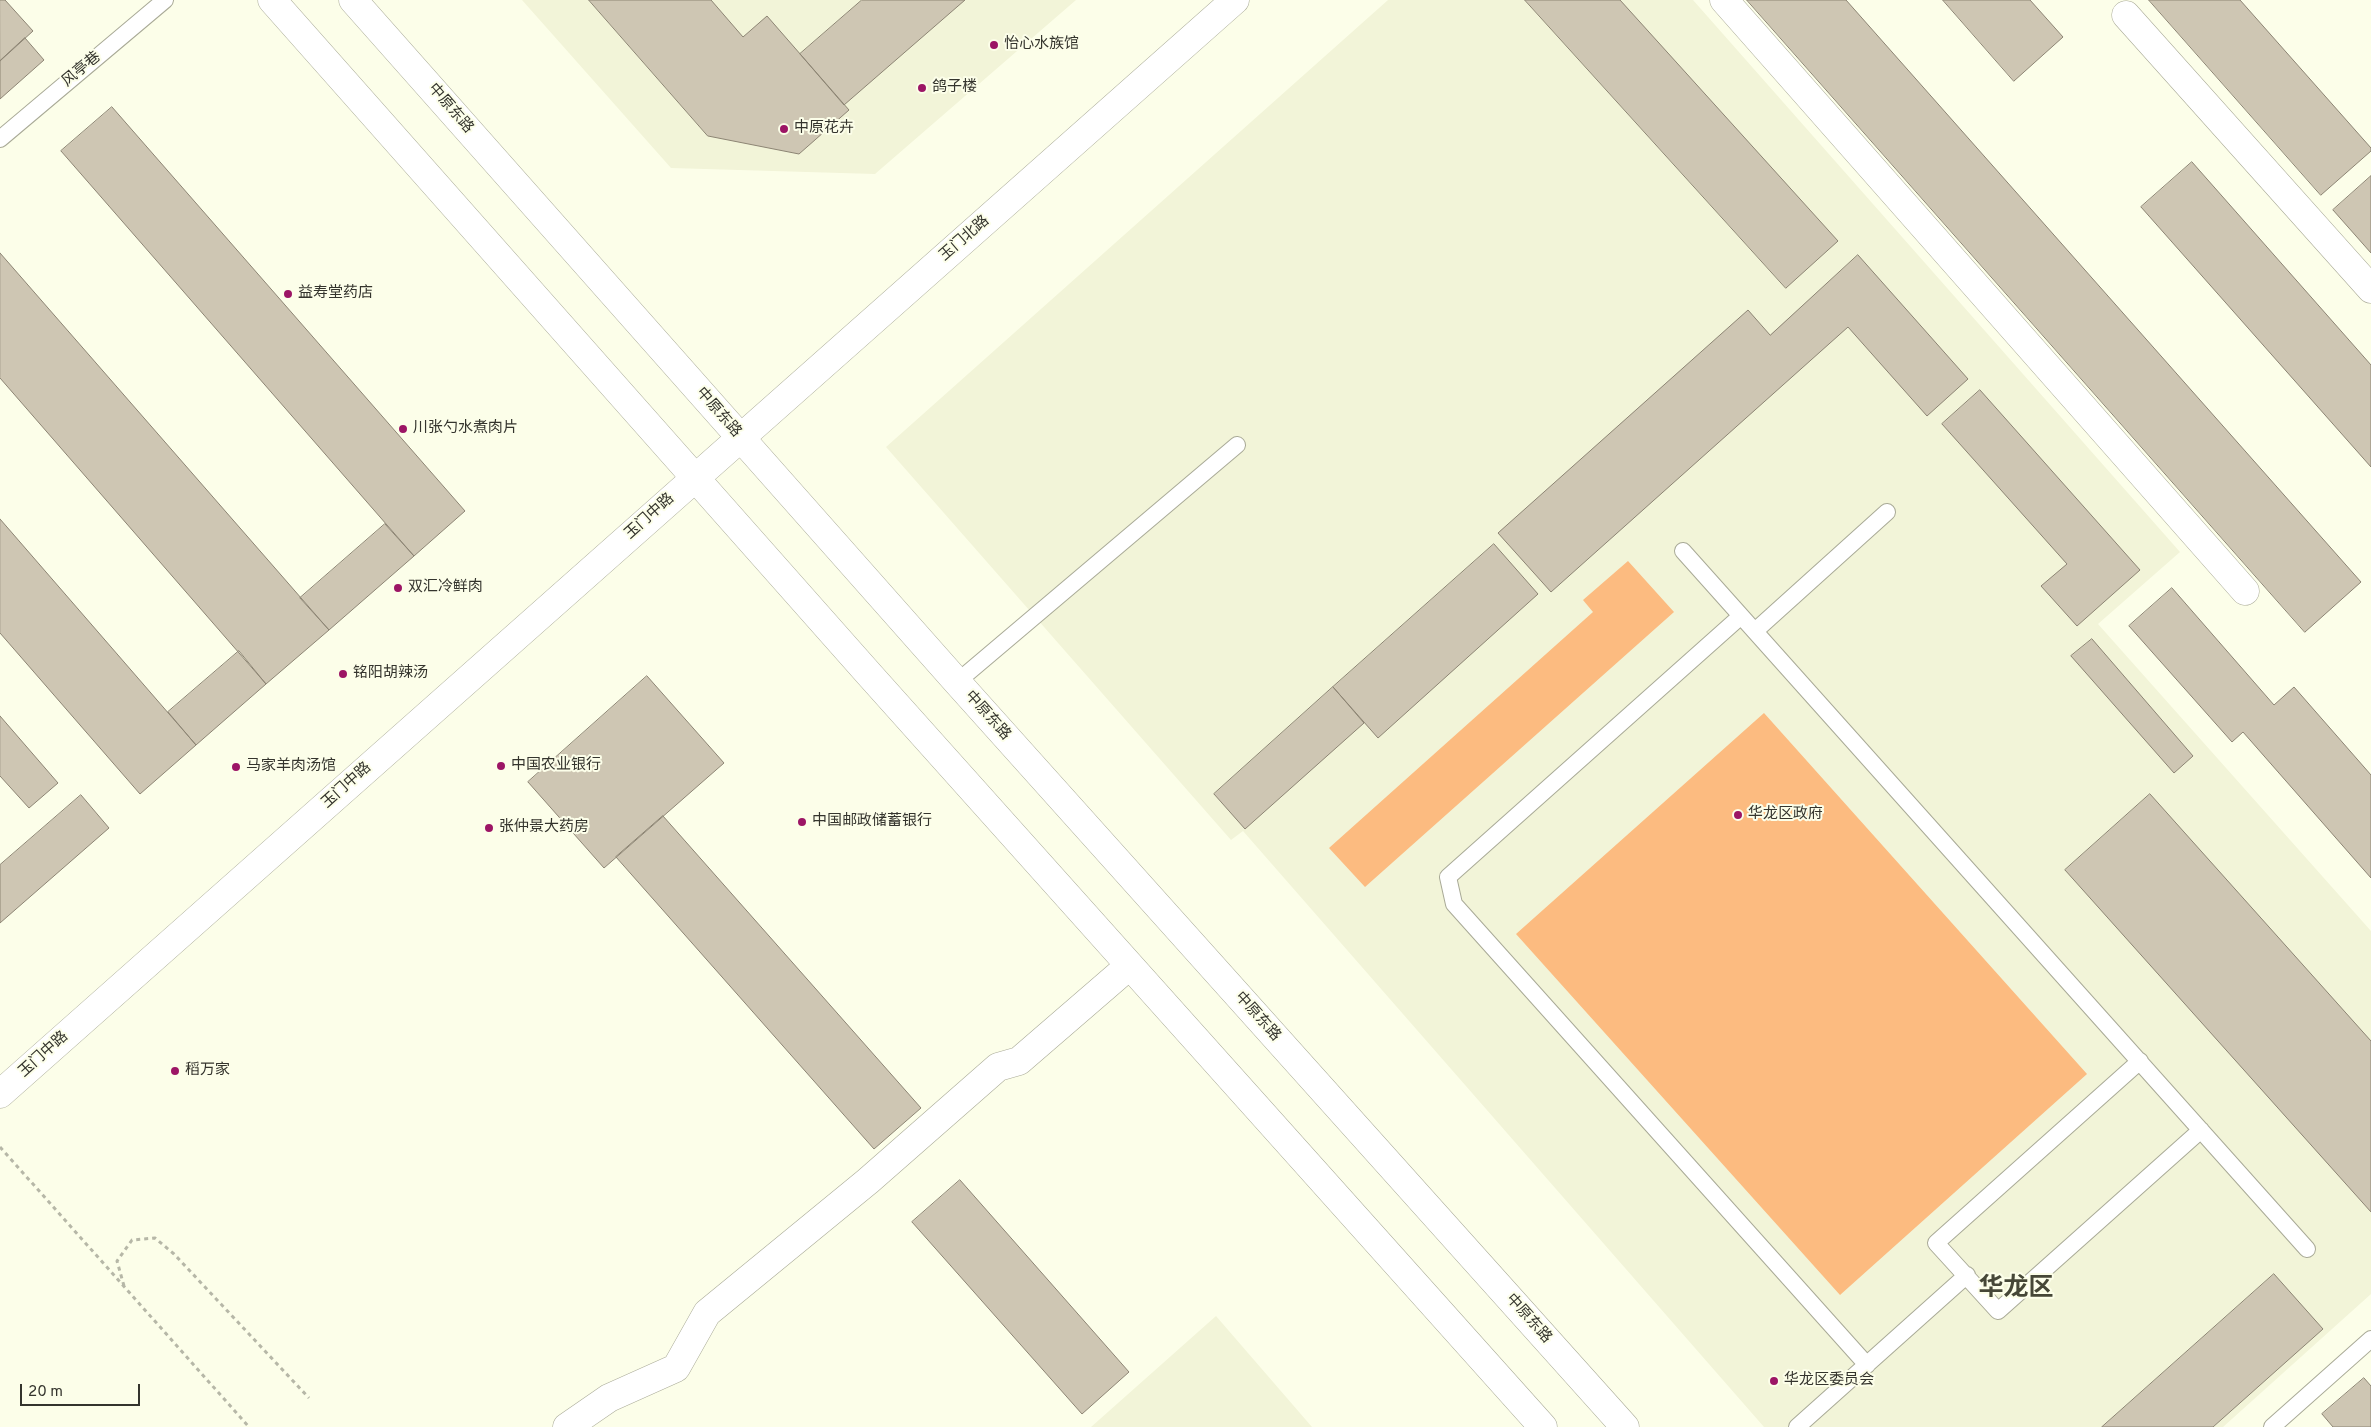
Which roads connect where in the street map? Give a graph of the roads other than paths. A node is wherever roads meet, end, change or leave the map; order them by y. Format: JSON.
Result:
{"nodes":[{"id":1,"x":165,"y":0,"type":"edge"},
{"id":2,"x":272,"y":0,"type":"edge"},
{"id":3,"x":354,"y":0,"type":"edge"},
{"id":4,"x":1235,"y":0,"type":"edge"},
{"id":5,"x":1724,"y":0,"type":"edge"},
{"id":6,"x":2126,"y":15,"type":"dead end"},
{"id":7,"x":0,"y":139,"type":"edge"},
{"id":8,"x":2371,"y":289,"type":"edge"},
{"id":9,"x":740,"y":437,"type":"junction"},
{"id":10,"x":1237,"y":445,"type":"dead end"},
{"id":11,"x":695,"y":478,"type":"junction"},
{"id":12,"x":1887,"y":512,"type":"dead end"},
{"id":13,"x":1683,"y":551,"type":"dead end"},
{"id":14,"x":2245,"y":591,"type":"dead end"},
{"id":15,"x":1741,"y":616,"type":"junction"},
{"id":16,"x":1755,"y":631,"type":"junction"},
{"id":17,"x":957,"y":682,"type":"junction"},
{"id":18,"x":1129,"y":966,"type":"junction"},
{"id":19,"x":2140,"y":1061,"type":"junction"},
{"id":20,"x":0,"y":1094,"type":"edge"},
{"id":21,"x":2201,"y":1130,"type":"junction"},
{"id":22,"x":2307,"y":1248,"type":"dead end"},
{"id":23,"x":1967,"y":1275,"type":"junction"},
{"id":24,"x":2371,"y":1340,"type":"edge"},
{"id":25,"x":1866,"y":1365,"type":"junction"},
{"id":26,"x":567,"y":1427,"type":"edge"},
{"id":27,"x":1543,"y":1427,"type":"edge"},
{"id":28,"x":1625,"y":1427,"type":"edge"},
{"id":29,"x":1797,"y":1427,"type":"edge"},
{"id":30,"x":2272,"y":1427,"type":"edge"}],
"edges":[{"from":1,"to":7,"type":"lane","name":"风亭巷"},
{"from":2,"to":11,"type":"main road"},
{"from":3,"to":9,"type":"main road","name":"中原东路"},
{"from":4,"to":9,"type":"main road","name":"玉门北路"},
{"from":5,"to":14,"type":"main road"},
{"from":6,"to":8,"type":"main road"},
{"from":9,"to":11,"type":"main road","name":"玉门北路"},
{"from":9,"to":17,"type":"main road","name":"中原东路"},
{"from":10,"to":17,"type":"lane"},
{"from":11,"to":18,"type":"main road"},
{"from":11,"to":20,"type":"main road","name":"玉门中路"},
{"from":12,"to":16,"type":"lane"},
{"from":13,"to":15,"type":"lane"},
{"from":15,"to":16,"type":"lane"},
{"from":15,"to":25,"type":"lane"},
{"from":16,"to":19,"type":"lane"},
{"from":17,"to":28,"type":"main road","name":"中原东路"},
{"from":18,"to":26,"type":"main road"},
{"from":18,"to":27,"type":"main road"},
{"from":19,"to":21,"type":"lane"},
{"from":19,"to":23,"type":"lane"},
{"from":21,"to":22,"type":"lane"},
{"from":21,"to":23,"type":"lane"},
{"from":23,"to":25,"type":"lane"},
{"from":24,"to":30,"type":"lane"},
{"from":25,"to":29,"type":"lane"}]}
